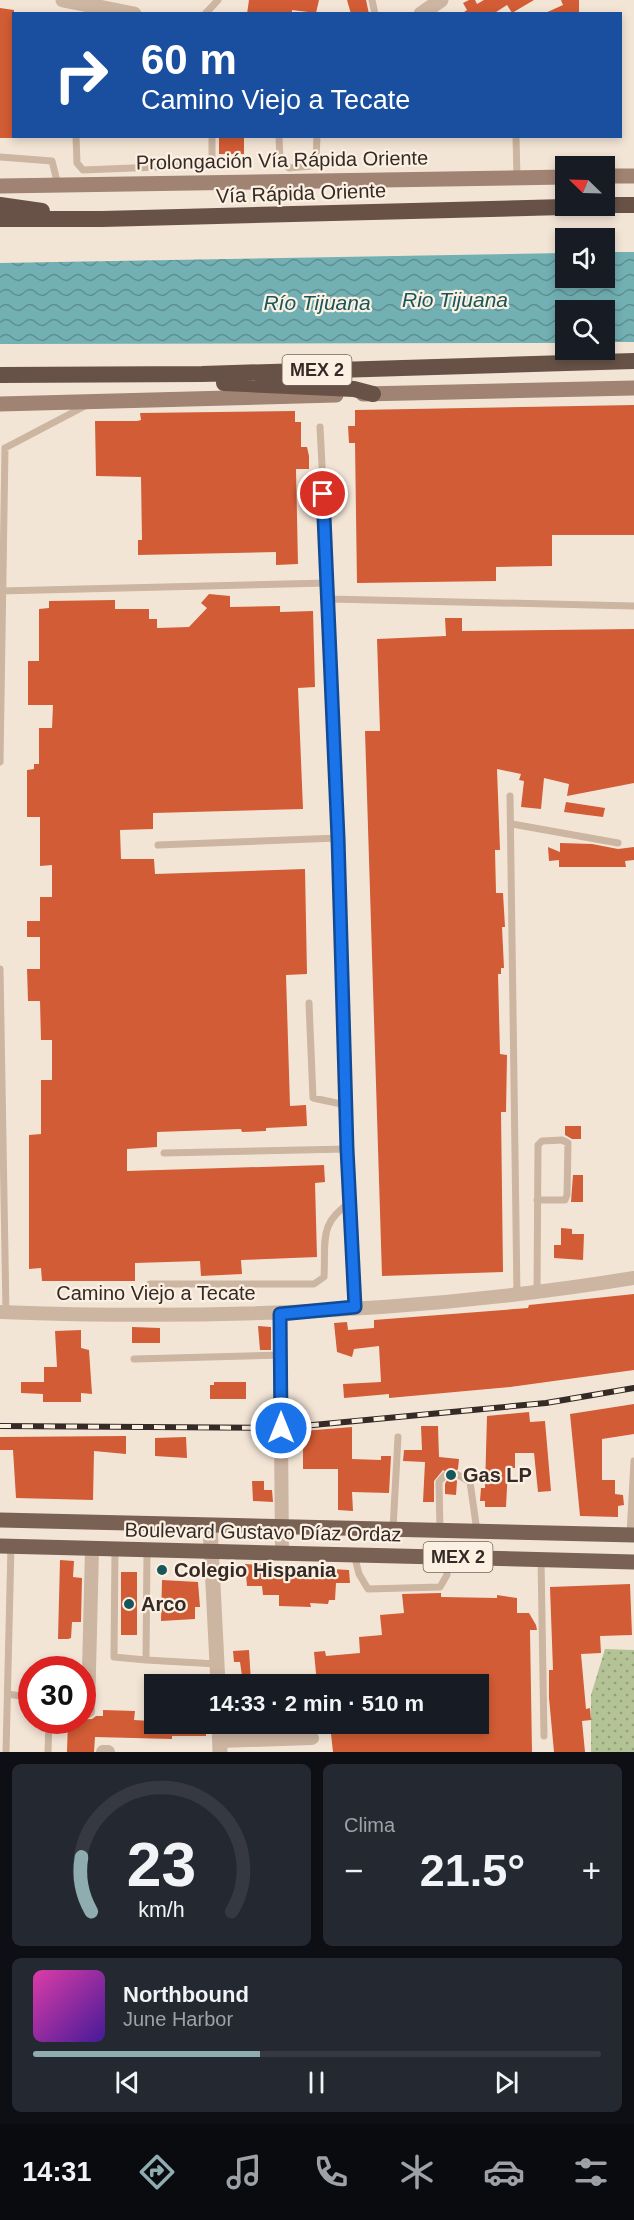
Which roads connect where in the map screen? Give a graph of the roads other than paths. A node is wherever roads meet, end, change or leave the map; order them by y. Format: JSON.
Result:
{"nodes":[{"id":1,"x":63,"y":0,"type":"edge"},
{"id":2,"x":218,"y":0,"type":"edge"},
{"id":3,"x":441,"y":0,"type":"edge"},
{"id":4,"x":126,"y":8,"type":"edge"},
{"id":5,"x":207,"y":12,"type":"edge"},
{"id":6,"x":424,"y":12,"type":"edge"},
{"id":7,"x":76,"y":138,"type":"edge"},
{"id":8,"x":212,"y":138,"type":"edge"},
{"id":9,"x":279,"y":138,"type":"edge"},
{"id":10,"x":317,"y":138,"type":"edge"},
{"id":11,"x":516,"y":138,"type":"edge"},
{"id":12,"x":0,"y":157,"type":"edge"},
{"id":13,"x":615,"y":176,"type":"edge"},
{"id":14,"x":634,"y":176,"type":"edge"},
{"id":15,"x":555,"y":177,"type":"edge"},
{"id":16,"x":517,"y":178,"type":"junction"},
{"id":17,"x":58,"y":185,"type":"junction"},
{"id":18,"x":0,"y":186,"type":"edge"},
{"id":19,"x":0,"y":205,"type":"edge"},
{"id":20,"x":634,"y":205,"type":"edge"},
{"id":21,"x":615,"y":206,"type":"edge"},
{"id":22,"x":555,"y":207,"type":"edge"},
{"id":23,"x":0,"y":219,"type":"edge"},
{"id":24,"x":102,"y":219,"type":"junction"},
{"id":25,"x":634,"y":361,"type":"edge"},
{"id":26,"x":202,"y":374,"type":"junction"},
{"id":27,"x":0,"y":375,"type":"edge"},
{"id":28,"x":634,"y":387,"type":"edge"},
{"id":29,"x":373,"y":394,"type":"junction"},
{"id":30,"x":91,"y":403,"type":"junction"},
{"id":31,"x":0,"y":404,"type":"edge"},
{"id":32,"x":320,"y":427,"type":"dead end"},
{"id":33,"x":3,"y":447,"type":"edge"},
{"id":34,"x":328,"y":583,"type":"junction"},
{"id":35,"x":1,"y":591,"type":"edge"},
{"id":36,"x":329,"y":599,"type":"junction"},
{"id":37,"x":634,"y":606,"type":"edge"},
{"id":38,"x":0,"y":762,"type":"edge"},
{"id":39,"x":510,"y":796,"type":"dead end"},
{"id":40,"x":512,"y":824,"type":"junction"},
{"id":41,"x":338,"y":838,"type":"junction"},
{"id":42,"x":618,"y":843,"type":"dead end"},
{"id":43,"x":158,"y":845,"type":"dead end"},
{"id":44,"x":0,"y":969,"type":"edge"},
{"id":45,"x":309,"y":1003,"type":"dead end"},
{"id":46,"x":346,"y":1105,"type":"junction"},
{"id":47,"x":347,"y":1149,"type":"junction"},
{"id":48,"x":164,"y":1153,"type":"dead end"},
{"id":49,"x":537,"y":1200,"type":"junction"},
{"id":50,"x":351,"y":1202,"type":"junction"},
{"id":51,"x":634,"y":1278,"type":"edge"},
{"id":52,"x":150,"y":1284,"type":"dead end"},
{"id":53,"x":537,"y":1294,"type":"junction"},
{"id":54,"x":517,"y":1296,"type":"junction"},
{"id":55,"x":355,"y":1307,"type":"junction"},
{"id":56,"x":3,"y":1312,"type":"edge"},
{"id":57,"x":280,"y":1314,"type":"junction"},
{"id":58,"x":281,"y":1355,"type":"junction"},
{"id":59,"x":134,"y":1359,"type":"dead end"},
{"id":60,"x":398,"y":1437,"type":"dead end"},
{"id":61,"x":634,"y":1461,"type":"edge"},
{"id":62,"x":445,"y":1474,"type":"dead end"},
{"id":63,"x":458,"y":1475,"type":"dead end"},
{"id":64,"x":0,"y":1520,"type":"edge"},
{"id":65,"x":210,"y":1526,"type":"junction"},
{"id":66,"x":282,"y":1527,"type":"junction"},
{"id":67,"x":393,"y":1529,"type":"junction"},
{"id":68,"x":440,"y":1530,"type":"junction"},
{"id":69,"x":477,"y":1531,"type":"junction"},
{"id":70,"x":632,"y":1534,"type":"edge"},
{"id":71,"x":5,"y":1546,"type":"edge"},
{"id":72,"x":92,"y":1549,"type":"junction"},
{"id":73,"x":115,"y":1550,"type":"junction"},
{"id":74,"x":147,"y":1551,"type":"junction"},
{"id":75,"x":210,"y":1552,"type":"junction"},
{"id":76,"x":282,"y":1552,"type":"junction"},
{"id":77,"x":354,"y":1554,"type":"junction"},
{"id":78,"x":446,"y":1557,"type":"junction"},
{"id":79,"x":541,"y":1559,"type":"junction"},
{"id":80,"x":634,"y":1562,"type":"edge"},
{"id":81,"x":89,"y":1656,"type":"edge"},
{"id":82,"x":146,"y":1660,"type":"junction"},
{"id":83,"x":217,"y":1664,"type":"junction"},
{"id":84,"x":218,"y":1674,"type":"edge"},
{"id":85,"x":8,"y":1694,"type":"junction"},
{"id":86,"x":18,"y":1696,"type":"edge"},
{"id":87,"x":49,"y":1734,"type":"edge"},
{"id":88,"x":544,"y":1736,"type":"dead end"},
{"id":89,"x":312,"y":1738,"type":"dead end"},
{"id":90,"x":220,"y":1747,"type":"edge"},
{"id":91,"x":6,"y":1752,"type":"edge"},
{"id":92,"x":48,"y":1752,"type":"edge"},
{"id":93,"x":103,"y":1752,"type":"edge"},
{"id":94,"x":108,"y":1752,"type":"edge"}],
"edges":[{"from":1,"to":4,"type":"street"},
{"from":2,"to":5,"type":"lane"},
{"from":3,"to":6,"type":"street"},
{"from":7,"to":8,"type":"lane"},
{"from":9,"to":10,"type":"lane"},
{"from":11,"to":16,"type":"lane"},
{"from":12,"to":17,"type":"lane"},
{"from":13,"to":14,"type":"main road"},
{"from":15,"to":16,"type":"main road","name":"Prolongación Vía Rápida Oriente"},
{"from":16,"to":17,"type":"main road","name":"Prolongación Vía Rápida Oriente"},
{"from":17,"to":18,"type":"main road","name":"Prolongación Vía Rápida Oriente"},
{"from":19,"to":24,"type":"highway"},
{"from":20,"to":21,"type":"highway","name":"Vía Rápida Oriente"},
{"from":22,"to":24,"type":"highway","name":"Vía Rápida Oriente"},
{"from":23,"to":24,"type":"highway","name":"Vía Rápida Oriente"},
{"from":25,"to":26,"type":"highway","number":"MEX 2"},
{"from":26,"to":27,"type":"highway","number":"MEX 2"},
{"from":26,"to":29,"type":"highway"},
{"from":28,"to":29,"type":"main road"},
{"from":29,"to":30,"type":"main road"},
{"from":30,"to":31,"type":"main road"},
{"from":30,"to":33,"type":"lane"},
{"from":32,"to":34,"type":"lane"},
{"from":33,"to":35,"type":"lane"},
{"from":34,"to":35,"type":"lane"},
{"from":34,"to":36,"type":"lane"},
{"from":35,"to":38,"type":"lane"},
{"from":36,"to":37,"type":"lane"},
{"from":36,"to":41,"type":"lane"},
{"from":39,"to":40,"type":"lane"},
{"from":40,"to":42,"type":"lane"},
{"from":40,"to":54,"type":"lane"},
{"from":41,"to":43,"type":"lane"},
{"from":41,"to":46,"type":"lane"},
{"from":44,"to":56,"type":"lane"},
{"from":45,"to":46,"type":"lane"},
{"from":46,"to":47,"type":"lane"},
{"from":47,"to":48,"type":"lane"},
{"from":47,"to":50,"type":"lane"},
{"from":49,"to":49,"type":"lane"},
{"from":49,"to":53,"type":"lane"},
{"from":50,"to":52,"type":"lane"},
{"from":50,"to":55,"type":"lane"},
{"from":51,"to":53,"type":"street","name":"Camino Viejo a Tecate"},
{"from":53,"to":54,"type":"street","name":"Camino Viejo a Tecate"},
{"from":54,"to":55,"type":"street","name":"Camino Viejo a Tecate"},
{"from":55,"to":57,"type":"street","name":"Camino Viejo a Tecate"},
{"from":56,"to":57,"type":"street","name":"Camino Viejo a Tecate"},
{"from":57,"to":58,"type":"street"},
{"from":58,"to":59,"type":"lane"},
{"from":58,"to":66,"type":"street"},
{"from":60,"to":67,"type":"lane"},
{"from":61,"to":70,"type":"lane"},
{"from":62,"to":68,"type":"lane"},
{"from":63,"to":69,"type":"lane"},
{"from":64,"to":65,"type":"main road","name":"Boulevard Gustavo Díaz Ordaz","number":"MEX 2"},
{"from":65,"to":66,"type":"main road","name":"Boulevard Gustavo Díaz Ordaz","number":"MEX 2"},
{"from":65,"to":75,"type":"street"},
{"from":66,"to":67,"type":"main road","name":"Boulevard Gustavo Díaz Ordaz","number":"MEX 2"},
{"from":66,"to":76,"type":"street"},
{"from":67,"to":68,"type":"main road","name":"Boulevard Gustavo Díaz Ordaz","number":"MEX 2"},
{"from":68,"to":69,"type":"main road","name":"Boulevard Gustavo Díaz Ordaz","number":"MEX 2"},
{"from":69,"to":70,"type":"main road","name":"Boulevard Gustavo Díaz Ordaz","number":"MEX 2"},
{"from":71,"to":72,"type":"main road","name":"Boulevard Gustavo Díaz Ordaz","number":"MEX 2"},
{"from":71,"to":85,"type":"lane"},
{"from":72,"to":73,"type":"main road","name":"Boulevard Gustavo Díaz Ordaz","number":"MEX 2"},
{"from":72,"to":81,"type":"street"},
{"from":73,"to":74,"type":"main road","name":"Boulevard Gustavo Díaz Ordaz","number":"MEX 2"},
{"from":73,"to":82,"type":"lane"},
{"from":74,"to":75,"type":"main road","name":"Boulevard Gustavo Díaz Ordaz","number":"MEX 2"},
{"from":74,"to":82,"type":"lane"},
{"from":75,"to":76,"type":"main road","name":"Boulevard Gustavo Díaz Ordaz","number":"MEX 2"},
{"from":75,"to":83,"type":"street"},
{"from":76,"to":77,"type":"main road","name":"Boulevard Gustavo Díaz Ordaz","number":"MEX 2"},
{"from":77,"to":78,"type":"main road","name":"Boulevard Gustavo Díaz Ordaz","number":"MEX 2"},
{"from":77,"to":78,"type":"lane"},
{"from":78,"to":79,"type":"main road","name":"Boulevard Gustavo Díaz Ordaz","number":"MEX 2"},
{"from":79,"to":80,"type":"main road","name":"Boulevard Gustavo Díaz Ordaz","number":"MEX 2"},
{"from":79,"to":88,"type":"lane"},
{"from":82,"to":83,"type":"lane"},
{"from":83,"to":84,"type":"street"},
{"from":85,"to":86,"type":"lane"},
{"from":85,"to":91,"type":"lane"},
{"from":87,"to":92,"type":"lane"},
{"from":89,"to":90,"type":"street"},
{"from":93,"to":94,"type":"street"}]}
